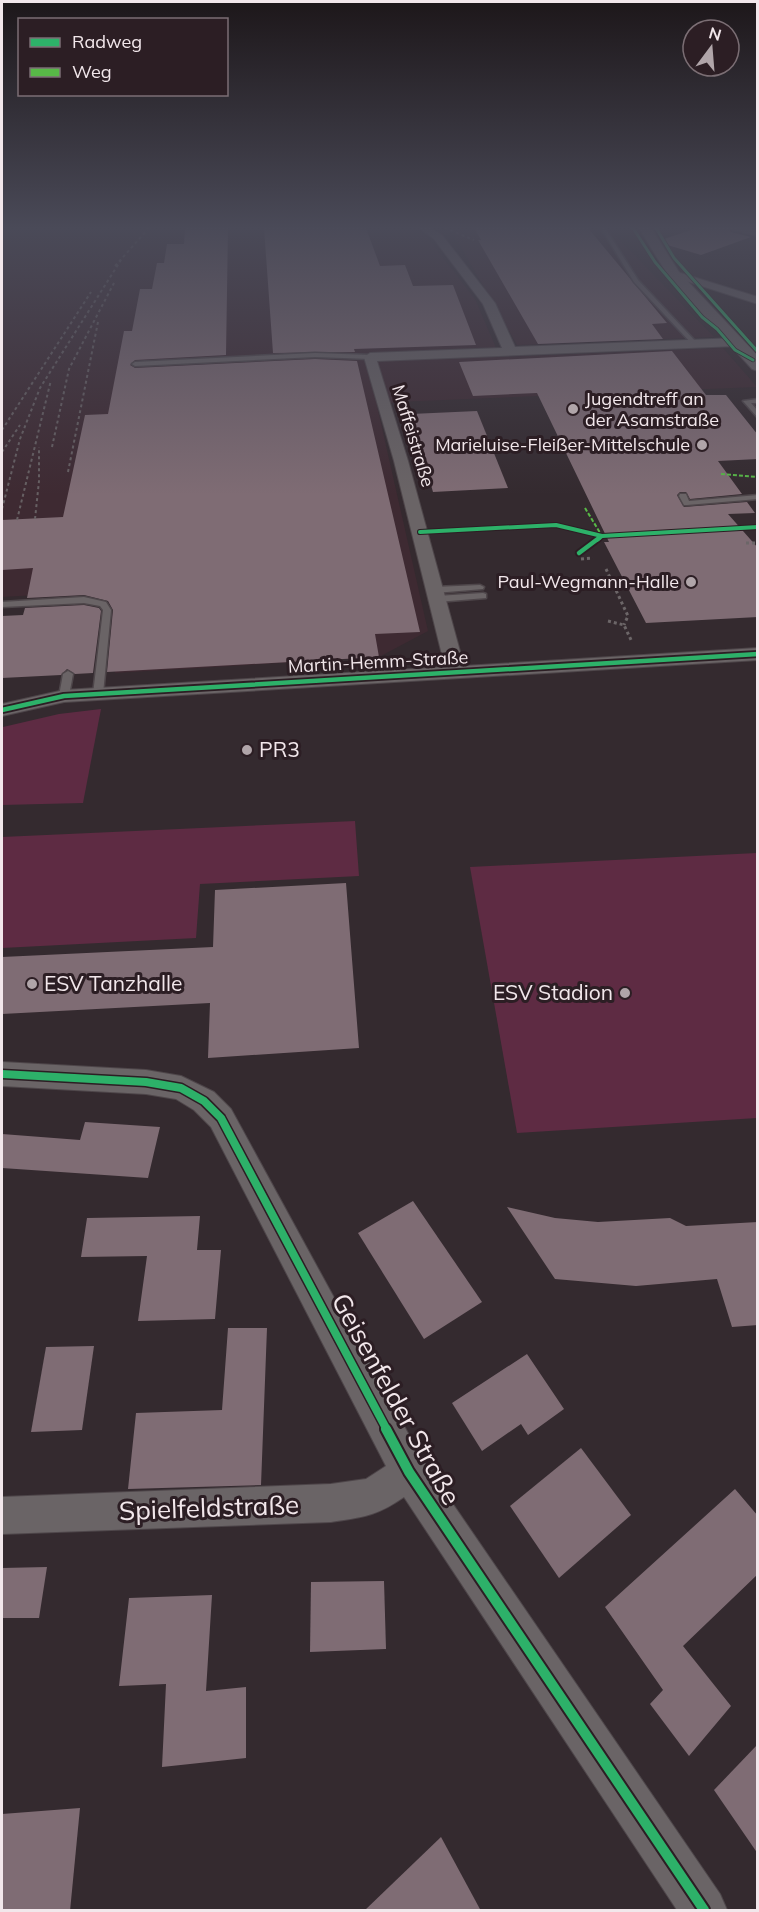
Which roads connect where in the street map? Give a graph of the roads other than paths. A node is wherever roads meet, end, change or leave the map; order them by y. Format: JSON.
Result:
{"nodes":[{"id":1,"x":495,"y":317,"type":"edge"},
{"id":2,"x":670,"y":317,"type":"edge"},
{"id":3,"x":714,"y":317,"type":"edge"},
{"id":4,"x":737,"y":342,"type":"junction"},
{"id":5,"x":695,"y":344,"type":"junction"},
{"id":6,"x":511,"y":353,"type":"junction"},
{"id":7,"x":370,"y":357,"type":"junction"},
{"id":8,"x":756,"y":362,"type":"edge"},
{"id":9,"x":135,"y":364,"type":"dead end"},
{"id":10,"x":758,"y":401,"type":"edge"},
{"id":11,"x":758,"y":416,"type":"edge"},
{"id":12,"x":683,"y":496,"type":"dead end"},
{"id":13,"x":758,"y":497,"type":"edge"},
{"id":14,"x":482,"y":592,"type":"dead end"},
{"id":15,"x":436,"y":594,"type":"junction"},
{"id":16,"x":2,"y":605,"type":"edge"},
{"id":17,"x":758,"y":654,"type":"edge"},
{"id":18,"x":456,"y":672,"type":"junction"},
{"id":19,"x":68,"y":674,"type":"dead end"},
{"id":20,"x":98,"y":694,"type":"junction"},
{"id":21,"x":64,"y":696,"type":"junction"},
{"id":22,"x":2,"y":710,"type":"edge"},
{"id":23,"x":2,"y":1074,"type":"edge"},
{"id":24,"x":409,"y":1472,"type":"junction"},
{"id":25,"x":2,"y":1516,"type":"edge"},
{"id":26,"x":704,"y":1911,"type":"edge"}],
"edges":[{"from":1,"to":6,"type":"street"},
{"from":2,"to":5,"type":"lane"},
{"from":3,"to":4,"type":"street"},
{"from":4,"to":5,"type":"street","name":"Maffeistraße"},
{"from":4,"to":8,"type":"street"},
{"from":5,"to":6,"type":"street","name":"Maffeistraße"},
{"from":6,"to":7,"type":"street","name":"Maffeistraße"},
{"from":7,"to":9,"type":"lane"},
{"from":7,"to":15,"type":"street","name":"Maffeistraße"},
{"from":10,"to":11,"type":"lane"},
{"from":12,"to":13,"type":"lane"},
{"from":14,"to":15,"type":"lane"},
{"from":15,"to":18,"type":"street","name":"Maffeistraße"},
{"from":16,"to":20,"type":"lane"},
{"from":17,"to":18,"type":"street","name":"Martin-Hemm-Straße"},
{"from":18,"to":20,"type":"street","name":"Martin-Hemm-Straße"},
{"from":19,"to":21,"type":"lane"},
{"from":20,"to":21,"type":"street","name":"Martin-Hemm-Straße"},
{"from":21,"to":22,"type":"street","name":"Martin-Hemm-Straße"},
{"from":23,"to":24,"type":"street","name":"Geisenfelder Straße"},
{"from":24,"to":25,"type":"street","name":"Spielfeldstraße"},
{"from":24,"to":26,"type":"street","name":"Geisenfelder Straße"}]}
